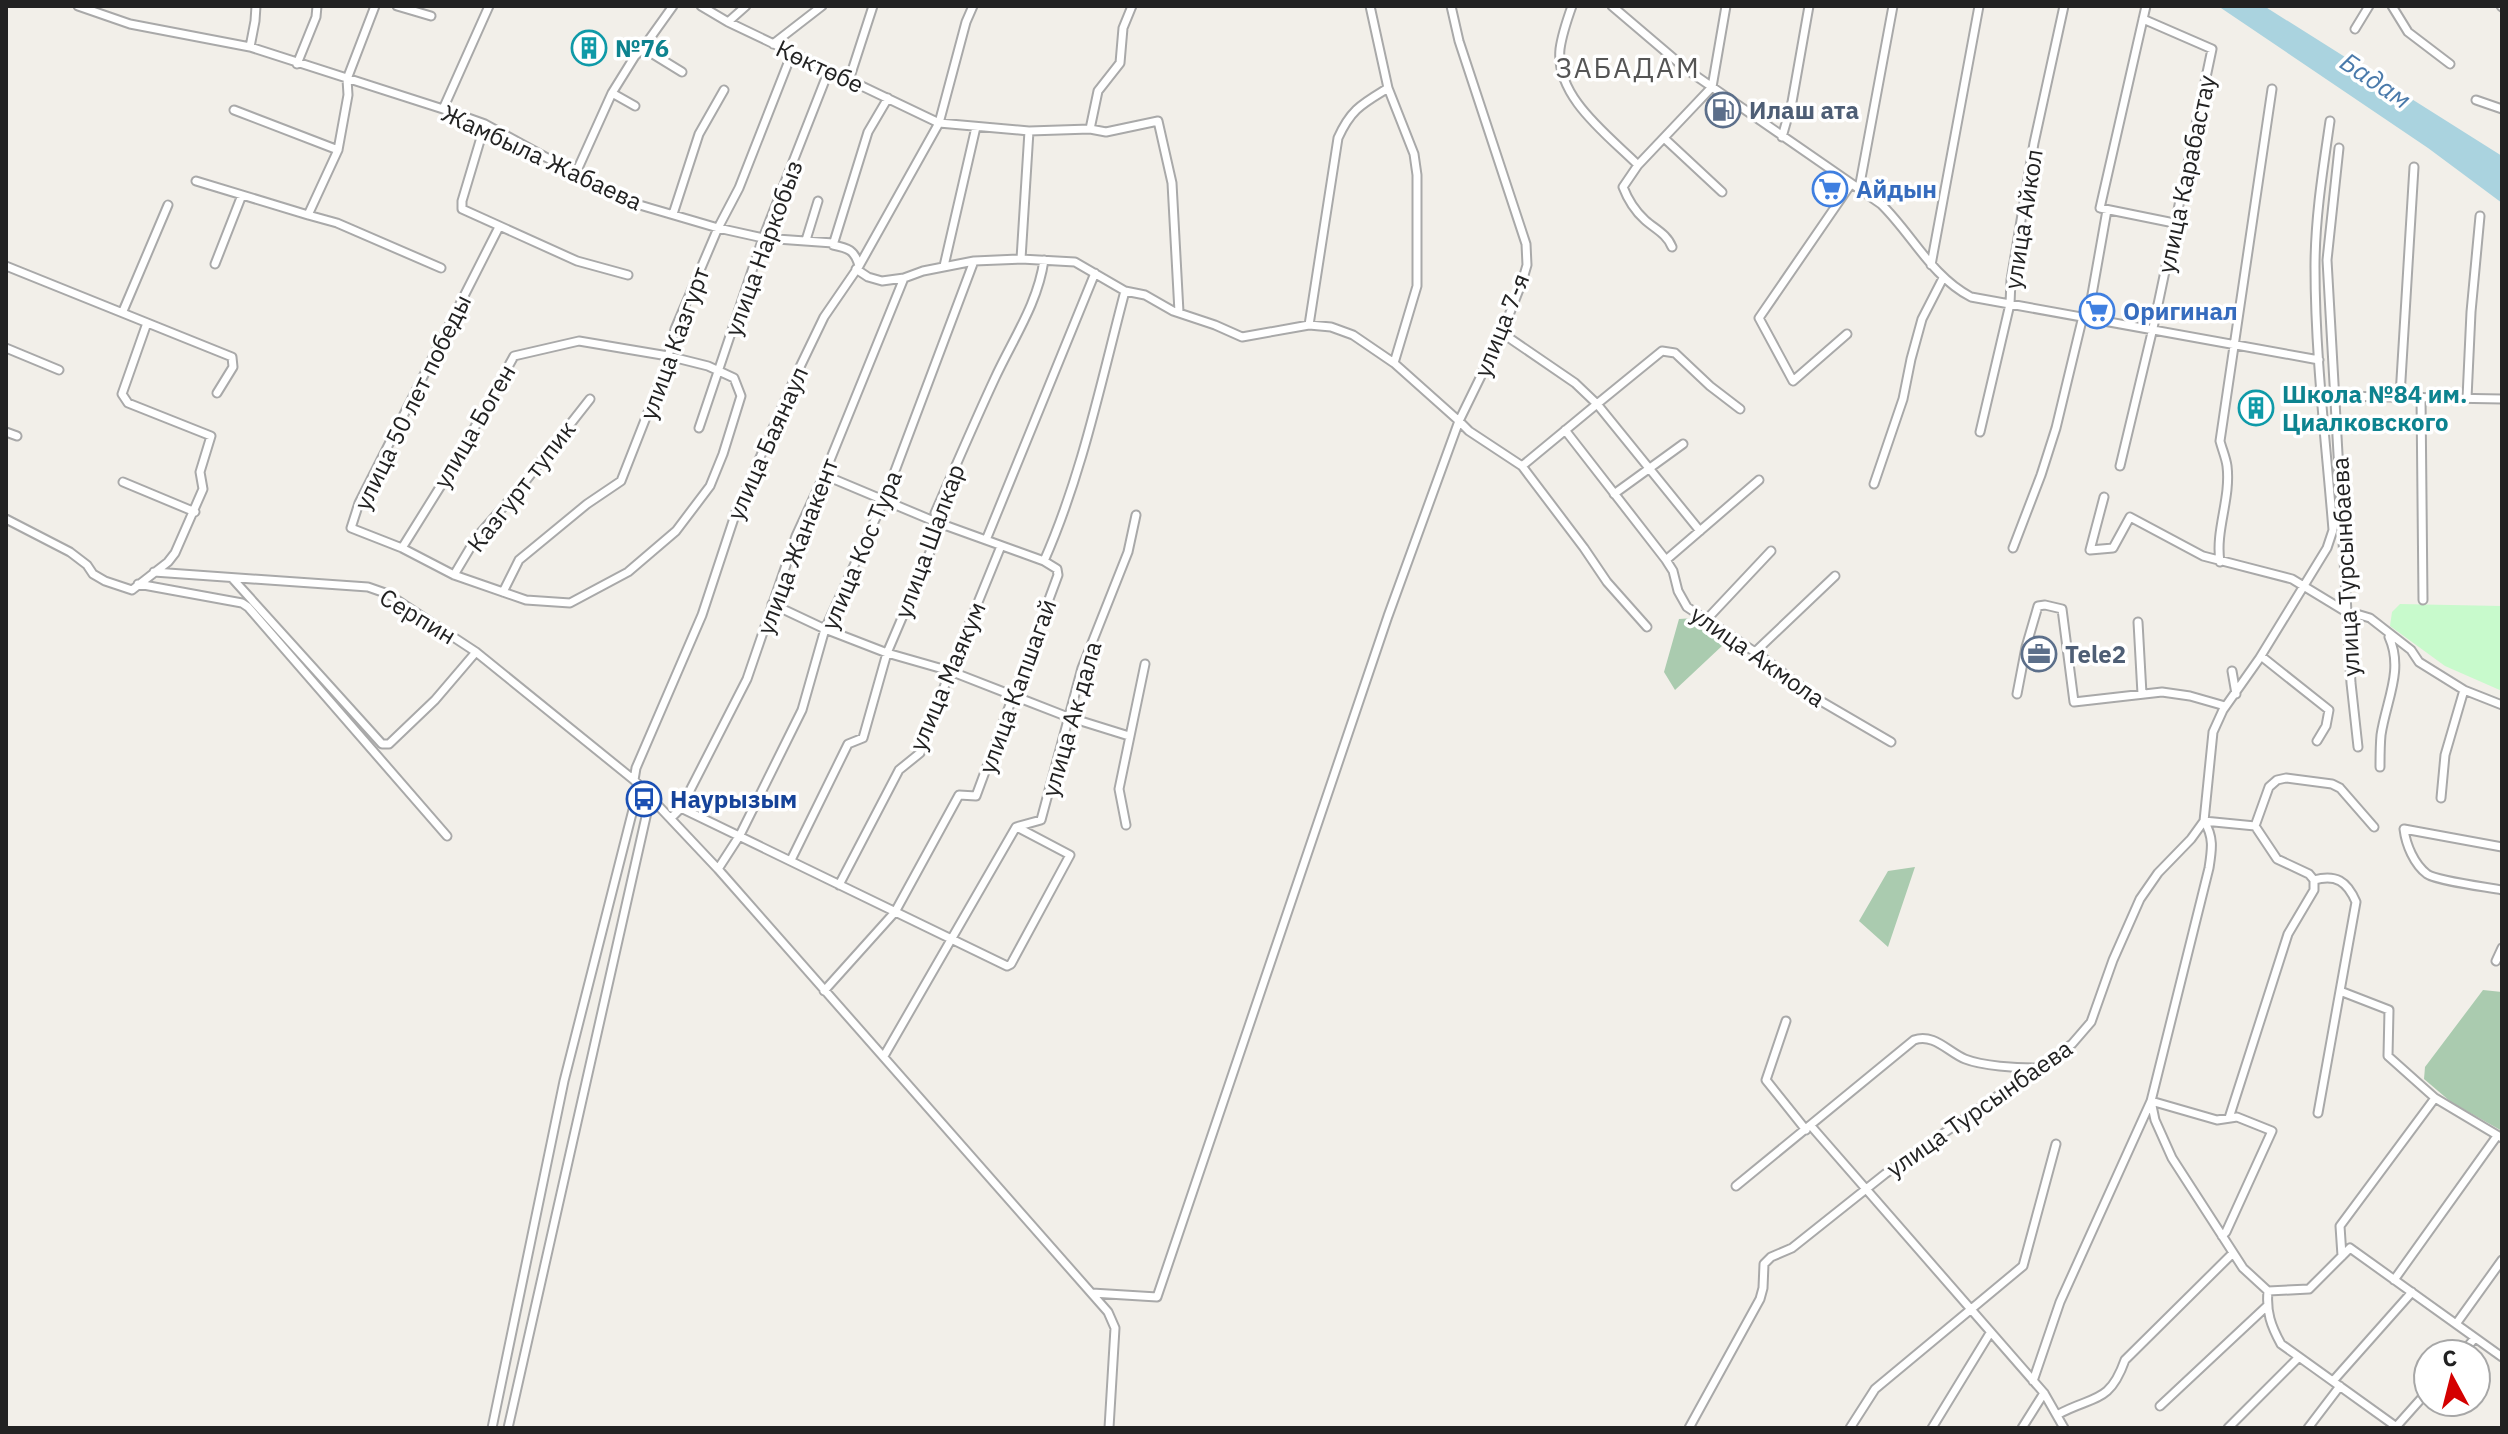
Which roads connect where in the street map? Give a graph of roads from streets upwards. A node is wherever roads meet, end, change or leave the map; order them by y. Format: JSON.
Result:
{"nodes":[{"id":1,"x":78,"y":6,"type":"edge"},
{"id":2,"x":256,"y":6,"type":"edge"},
{"id":3,"x":317,"y":6,"type":"edge"},
{"id":4,"x":375,"y":6,"type":"edge"},
{"id":5,"x":397,"y":6,"type":"edge"},
{"id":6,"x":489,"y":6,"type":"edge"},
{"id":7,"x":673,"y":6,"type":"edge"},
{"id":8,"x":701,"y":6,"type":"edge"},
{"id":9,"x":746,"y":6,"type":"edge"},
{"id":10,"x":822,"y":6,"type":"edge"},
{"id":11,"x":873,"y":6,"type":"edge"},
{"id":12,"x":973,"y":6,"type":"edge"},
{"id":13,"x":1132,"y":6,"type":"edge"},
{"id":14,"x":1370,"y":6,"type":"edge"},
{"id":15,"x":1451,"y":6,"type":"edge"},
{"id":16,"x":1572,"y":6,"type":"edge"},
{"id":17,"x":1726,"y":6,"type":"edge"},
{"id":18,"x":1809,"y":6,"type":"edge"},
{"id":19,"x":1893,"y":6,"type":"edge"},
{"id":20,"x":1979,"y":6,"type":"edge"},
{"id":21,"x":2064,"y":6,"type":"edge"},
{"id":22,"x":2146,"y":6,"type":"edge"},
{"id":23,"x":2369,"y":6,"type":"edge"},
{"id":24,"x":2392,"y":6,"type":"edge"},
{"id":25,"x":1616,"y":7,"type":"edge"},
{"id":26,"x":431,"y":16,"type":"dead end"},
{"id":27,"x":2143,"y":19,"type":"junction"},
{"id":28,"x":728,"y":22,"type":"junction"},
{"id":29,"x":2355,"y":29,"type":"dead end"},
{"id":30,"x":773,"y":44,"type":"junction"},
{"id":31,"x":250,"y":47,"type":"junction"},
{"id":32,"x":643,"y":48,"type":"junction"},
{"id":33,"x":792,"y":53,"type":"junction"},
{"id":34,"x":297,"y":64,"type":"junction"},
{"id":35,"x":2450,"y":64,"type":"dead end"},
{"id":36,"x":829,"y":70,"type":"junction"},
{"id":37,"x":682,"y":72,"type":"dead end"},
{"id":38,"x":347,"y":79,"type":"junction"},
{"id":39,"x":849,"y":80,"type":"junction"},
{"id":40,"x":1712,"y":87,"type":"junction"},
{"id":41,"x":1388,"y":88,"type":"junction"},
{"id":42,"x":2272,"y":89,"type":"dead end"},
{"id":43,"x":724,"y":90,"type":"dead end"},
{"id":44,"x":612,"y":93,"type":"junction"},
{"id":45,"x":888,"y":98,"type":"junction"},
{"id":46,"x":2476,"y":100,"type":"dead end"},
{"id":47,"x":635,"y":106,"type":"dead end"},
{"id":48,"x":443,"y":109,"type":"junction"},
{"id":49,"x":2502,"y":109,"type":"edge"},
{"id":50,"x":234,"y":110,"type":"dead end"},
{"id":51,"x":2330,"y":121,"type":"dead end"},
{"id":52,"x":939,"y":123,"type":"junction"},
{"id":53,"x":485,"y":124,"type":"junction"},
{"id":54,"x":976,"y":127,"type":"junction"},
{"id":55,"x":1090,"y":129,"type":"junction"},
{"id":56,"x":1029,"y":131,"type":"junction"},
{"id":57,"x":1782,"y":137,"type":"junction"},
{"id":58,"x":1664,"y":138,"type":"junction"},
{"id":59,"x":2339,"y":148,"type":"dead end"},
{"id":60,"x":338,"y":150,"type":"junction"},
{"id":61,"x":1638,"y":165,"type":"junction"},
{"id":62,"x":2414,"y":167,"type":"dead end"},
{"id":63,"x":575,"y":175,"type":"junction"},
{"id":64,"x":196,"y":181,"type":"dead end"},
{"id":65,"x":1851,"y":184,"type":"junction"},
{"id":66,"x":1859,"y":189,"type":"junction"},
{"id":67,"x":1722,"y":192,"type":"dead end"},
{"id":68,"x":242,"y":195,"type":"junction"},
{"id":69,"x":818,"y":201,"type":"dead end"},
{"id":70,"x":168,"y":205,"type":"dead end"},
{"id":71,"x":2107,"y":210,"type":"junction"},
{"id":72,"x":673,"y":214,"type":"junction"},
{"id":73,"x":308,"y":215,"type":"junction"},
{"id":74,"x":2480,"y":216,"type":"dead end"},
{"id":75,"x":2174,"y":223,"type":"junction"},
{"id":76,"x":499,"y":227,"type":"junction"},
{"id":77,"x":718,"y":228,"type":"junction"},
{"id":78,"x":763,"y":238,"type":"junction"},
{"id":79,"x":806,"y":240,"type":"junction"},
{"id":80,"x":833,"y":245,"type":"junction"},
{"id":81,"x":1672,"y":247,"type":"dead end"},
{"id":82,"x":1021,"y":259,"type":"junction"},
{"id":83,"x":1044,"y":260,"type":"junction"},
{"id":84,"x":974,"y":261,"type":"junction"},
{"id":85,"x":215,"y":264,"type":"dead end"},
{"id":86,"x":1931,"y":265,"type":"junction"},
{"id":87,"x":6,"y":266,"type":"edge"},
{"id":88,"x":944,"y":266,"type":"junction"},
{"id":89,"x":441,"y":268,"type":"dead end"},
{"id":90,"x":858,"y":268,"type":"junction"},
{"id":91,"x":1095,"y":273,"type":"junction"},
{"id":92,"x":628,"y":275,"type":"dead end"},
{"id":93,"x":904,"y":278,"type":"junction"},
{"id":94,"x":1943,"y":278,"type":"junction"},
{"id":95,"x":1125,"y":291,"type":"junction"},
{"id":96,"x":2010,"y":304,"type":"junction"},
{"id":97,"x":123,"y":311,"type":"junction"},
{"id":98,"x":1179,"y":312,"type":"junction"},
{"id":99,"x":2086,"y":316,"type":"junction"},
{"id":100,"x":147,"y":323,"type":"junction"},
{"id":101,"x":1309,"y":325,"type":"junction"},
{"id":102,"x":2153,"y":328,"type":"junction"},
{"id":103,"x":1502,"y":333,"type":"junction"},
{"id":104,"x":1847,"y":334,"type":"dead end"},
{"id":105,"x":2235,"y":344,"type":"junction"},
{"id":106,"x":6,"y":348,"type":"edge"},
{"id":107,"x":668,"y":356,"type":"junction"},
{"id":108,"x":2319,"y":360,"type":"junction"},
{"id":109,"x":1394,"y":363,"type":"junction"},
{"id":110,"x":59,"y":370,"type":"dead end"},
{"id":111,"x":719,"y":372,"type":"junction"},
{"id":112,"x":217,"y":393,"type":"dead end"},
{"id":113,"x":2335,"y":395,"type":"junction"},
{"id":114,"x":2400,"y":396,"type":"junction"},
{"id":115,"x":2323,"y":397,"type":"junction"},
{"id":116,"x":2421,"y":397,"type":"junction"},
{"id":117,"x":2467,"y":398,"type":"junction"},
{"id":118,"x":590,"y":399,"type":"dead end"},
{"id":119,"x":2502,"y":399,"type":"edge"},
{"id":120,"x":1597,"y":404,"type":"junction"},
{"id":121,"x":1740,"y":409,"type":"dead end"},
{"id":122,"x":1459,"y":421,"type":"junction"},
{"id":123,"x":699,"y":428,"type":"dead end"},
{"id":124,"x":1565,"y":430,"type":"junction"},
{"id":125,"x":6,"y":432,"type":"edge"},
{"id":126,"x":1980,"y":432,"type":"dead end"},
{"id":127,"x":17,"y":436,"type":"dead end"},
{"id":128,"x":1683,"y":444,"type":"dead end"},
{"id":129,"x":1522,"y":466,"type":"junction"},
{"id":130,"x":2120,"y":466,"type":"dead end"},
{"id":131,"x":1648,"y":469,"type":"junction"},
{"id":132,"x":824,"y":475,"type":"junction"},
{"id":133,"x":1759,"y":480,"type":"dead end"},
{"id":134,"x":123,"y":482,"type":"dead end"},
{"id":135,"x":1874,"y":484,"type":"dead end"},
{"id":136,"x":1614,"y":494,"type":"junction"},
{"id":137,"x":2104,"y":497,"type":"dead end"},
{"id":138,"x":884,"y":500,"type":"junction"},
{"id":139,"x":195,"y":512,"type":"junction"},
{"id":140,"x":1136,"y":515,"type":"dead end"},
{"id":141,"x":6,"y":519,"type":"edge"},
{"id":142,"x":936,"y":522,"type":"junction"},
{"id":143,"x":1700,"y":531,"type":"junction"},
{"id":144,"x":986,"y":540,"type":"junction"},
{"id":145,"x":1001,"y":546,"type":"junction"},
{"id":146,"x":402,"y":548,"type":"junction"},
{"id":147,"x":2013,"y":548,"type":"dead end"},
{"id":148,"x":1771,"y":551,"type":"dead end"},
{"id":149,"x":1666,"y":560,"type":"junction"},
{"id":150,"x":1044,"y":561,"type":"junction"},
{"id":151,"x":2220,"y":562,"type":"junction"},
{"id":152,"x":154,"y":572,"type":"junction"},
{"id":153,"x":454,"y":575,"type":"junction"},
{"id":154,"x":1835,"y":576,"type":"dead end"},
{"id":155,"x":232,"y":578,"type":"junction"},
{"id":156,"x":2304,"y":585,"type":"junction"},
{"id":157,"x":135,"y":587,"type":"junction"},
{"id":158,"x":503,"y":592,"type":"junction"},
{"id":159,"x":2423,"y":600,"type":"dead end"},
{"id":160,"x":772,"y":604,"type":"junction"},
{"id":161,"x":2349,"y":611,"type":"junction"},
{"id":162,"x":1707,"y":619,"type":"junction"},
{"id":163,"x":2138,"y":622,"type":"dead end"},
{"id":164,"x":1647,"y":627,"type":"dead end"},
{"id":165,"x":825,"y":629,"type":"junction"},
{"id":166,"x":2388,"y":634,"type":"junction"},
{"id":167,"x":476,"y":652,"type":"junction"},
{"id":168,"x":1755,"y":652,"type":"junction"},
{"id":169,"x":887,"y":653,"type":"junction"},
{"id":170,"x":2261,"y":656,"type":"junction"},
{"id":171,"x":1145,"y":664,"type":"dead end"},
{"id":172,"x":950,"y":671,"type":"junction"},
{"id":173,"x":2232,"y":671,"type":"dead end"},
{"id":174,"x":2464,"y":690,"type":"junction"},
{"id":175,"x":2017,"y":694,"type":"dead end"},
{"id":176,"x":2142,"y":694,"type":"junction"},
{"id":177,"x":2236,"y":694,"type":"junction"},
{"id":178,"x":1015,"y":696,"type":"junction"},
{"id":179,"x":2502,"y":705,"type":"edge"},
{"id":180,"x":2225,"y":706,"type":"junction"},
{"id":181,"x":1068,"y":717,"type":"junction"},
{"id":182,"x":1129,"y":736,"type":"junction"},
{"id":183,"x":2317,"y":741,"type":"dead end"},
{"id":184,"x":1891,"y":742,"type":"dead end"},
{"id":185,"x":2358,"y":747,"type":"dead end"},
{"id":186,"x":2380,"y":767,"type":"dead end"},
{"id":187,"x":636,"y":783,"type":"junction"},
{"id":188,"x":2441,"y":798,"type":"dead end"},
{"id":189,"x":650,"y":799,"type":"junction"},
{"id":190,"x":681,"y":808,"type":"junction"},
{"id":191,"x":671,"y":818,"type":"junction"},
{"id":192,"x":2204,"y":821,"type":"junction"},
{"id":193,"x":1126,"y":825,"type":"dead end"},
{"id":194,"x":2255,"y":826,"type":"junction"},
{"id":195,"x":1016,"y":827,"type":"junction"},
{"id":196,"x":2374,"y":827,"type":"dead end"},
{"id":197,"x":740,"y":835,"type":"junction"},
{"id":198,"x":447,"y":836,"type":"dead end"},
{"id":199,"x":2502,"y":847,"type":"edge"},
{"id":200,"x":791,"y":860,"type":"junction"},
{"id":201,"x":718,"y":869,"type":"junction"},
{"id":202,"x":2314,"y":880,"type":"junction"},
{"id":203,"x":839,"y":885,"type":"junction"},
{"id":204,"x":2502,"y":890,"type":"edge"},
{"id":205,"x":895,"y":912,"type":"junction"},
{"id":206,"x":951,"y":940,"type":"junction"},
{"id":207,"x":2502,"y":948,"type":"edge"},
{"id":208,"x":2496,"y":961,"type":"dead end"},
{"id":209,"x":824,"y":991,"type":"junction"},
{"id":210,"x":2340,"y":991,"type":"junction"},
{"id":211,"x":1786,"y":1021,"type":"dead end"},
{"id":212,"x":884,"y":1056,"type":"junction"},
{"id":213,"x":2035,"y":1068,"type":"junction"},
{"id":214,"x":2435,"y":1098,"type":"junction"},
{"id":215,"x":2151,"y":1101,"type":"junction"},
{"id":216,"x":2318,"y":1113,"type":"dead end"},
{"id":217,"x":2229,"y":1118,"type":"junction"},
{"id":218,"x":1809,"y":1128,"type":"junction"},
{"id":219,"x":2500,"y":1137,"type":"edge"},
{"id":220,"x":2056,"y":1144,"type":"dead end"},
{"id":221,"x":1736,"y":1186,"type":"dead end"},
{"id":222,"x":1865,"y":1188,"type":"junction"},
{"id":223,"x":2222,"y":1236,"type":"junction"},
{"id":224,"x":2233,"y":1253,"type":"junction"},
{"id":225,"x":2342,"y":1256,"type":"junction"},
{"id":226,"x":2502,"y":1260,"type":"edge"},
{"id":227,"x":2394,"y":1280,"type":"junction"},
{"id":228,"x":2268,"y":1291,"type":"junction"},
{"id":229,"x":2412,"y":1292,"type":"junction"},
{"id":230,"x":1092,"y":1293,"type":"junction"},
{"id":231,"x":2267,"y":1306,"type":"junction"},
{"id":232,"x":1970,"y":1309,"type":"junction"},
{"id":233,"x":2456,"y":1324,"type":"junction"},
{"id":234,"x":1990,"y":1333,"type":"junction"},
{"id":235,"x":2475,"y":1338,"type":"edge"},
{"id":236,"x":2298,"y":1358,"type":"junction"},
{"id":237,"x":2033,"y":1381,"type":"junction"},
{"id":238,"x":2337,"y":1384,"type":"junction"},
{"id":239,"x":2044,"y":1393,"type":"junction"},
{"id":240,"x":2160,"y":1406,"type":"dead end"},
{"id":241,"x":2412,"y":1410,"type":"edge"},
{"id":242,"x":2057,"y":1415,"type":"junction"},
{"id":243,"x":492,"y":1428,"type":"edge"},
{"id":244,"x":508,"y":1428,"type":"edge"},
{"id":245,"x":1109,"y":1428,"type":"edge"},
{"id":246,"x":1689,"y":1428,"type":"edge"},
{"id":247,"x":1850,"y":1428,"type":"edge"},
{"id":248,"x":1932,"y":1428,"type":"edge"},
{"id":249,"x":2022,"y":1428,"type":"edge"},
{"id":250,"x":2064,"y":1428,"type":"edge"},
{"id":251,"x":2228,"y":1428,"type":"edge"},
{"id":252,"x":2308,"y":1428,"type":"edge"},
{"id":253,"x":2396,"y":1428,"type":"edge"}],
"edges":[{"from":1,"to":31,"type":"street","name":"Жамбыла Жабаева"},
{"from":2,"to":31,"type":"street"},
{"from":3,"to":34,"type":"street"},
{"from":4,"to":38,"type":"street"},
{"from":5,"to":26,"type":"street"},
{"from":6,"to":48,"type":"street"},
{"from":7,"to":32,"type":"street"},
{"from":8,"to":28,"type":"street","name":"Көктөбе"},
{"from":9,"to":28,"type":"street"},
{"from":10,"to":30,"type":"street"},
{"from":11,"to":39,"type":"street"},
{"from":12,"to":52,"type":"street","name":"улица Баянаул"},
{"from":13,"to":55,"type":"street"},
{"from":14,"to":41,"type":"street"},
{"from":15,"to":103,"type":"street","name":"улица 7-я"},
{"from":16,"to":61,"type":"street"},
{"from":17,"to":40,"type":"street"},
{"from":18,"to":57,"type":"street"},
{"from":19,"to":66,"type":"street"},
{"from":20,"to":86,"type":"street"},
{"from":21,"to":96,"type":"street","name":"улица Айкол"},
{"from":22,"to":27,"type":"street"},
{"from":23,"to":29,"type":"street"},
{"from":24,"to":35,"type":"street"},
{"from":25,"to":40,"type":"street"},
{"from":27,"to":71,"type":"street"},
{"from":27,"to":75,"type":"street","name":"улица Карабастау"},
{"from":28,"to":30,"type":"street","name":"Көктөбе"},
{"from":30,"to":33,"type":"street","name":"Көктөбе"},
{"from":31,"to":34,"type":"street","name":"Жамбыла Жабаева"},
{"from":32,"to":37,"type":"street"},
{"from":32,"to":44,"type":"street"},
{"from":33,"to":36,"type":"street","name":"Көктөбе"},
{"from":33,"to":77,"type":"street","name":"улица Казгурт"},
{"from":34,"to":38,"type":"street","name":"Жамбыла Жабаева"},
{"from":36,"to":39,"type":"street","name":"Көктөбе"},
{"from":36,"to":78,"type":"street","name":"улица Наркобыз"},
{"from":38,"to":48,"type":"street","name":"Жамбыла Жабаева"},
{"from":38,"to":60,"type":"street"},
{"from":39,"to":45,"type":"street","name":"Көктөбе"},
{"from":40,"to":57,"type":"street"},
{"from":40,"to":58,"type":"street"},
{"from":41,"to":101,"type":"street"},
{"from":41,"to":109,"type":"street"},
{"from":42,"to":105,"type":"street"},
{"from":43,"to":72,"type":"street"},
{"from":44,"to":47,"type":"street"},
{"from":44,"to":63,"type":"street"},
{"from":45,"to":52,"type":"street","name":"Көктөбе"},
{"from":45,"to":80,"type":"street"},
{"from":46,"to":49,"type":"street"},
{"from":48,"to":53,"type":"street","name":"Жамбыла Жабаева"},
{"from":50,"to":60,"type":"street"},
{"from":51,"to":108,"type":"street"},
{"from":52,"to":54,"type":"street","name":"Көктөбе"},
{"from":52,"to":90,"type":"street","name":"улица Баянаул"},
{"from":53,"to":63,"type":"street","name":"Жамбыла Жабаева"},
{"from":53,"to":76,"type":"street"},
{"from":54,"to":56,"type":"street","name":"Көктөбе"},
{"from":54,"to":88,"type":"street"},
{"from":55,"to":56,"type":"street","name":"Көктөбе"},
{"from":55,"to":98,"type":"street","name":"Көктөбе"},
{"from":56,"to":82,"type":"street"},
{"from":57,"to":65,"type":"street"},
{"from":58,"to":61,"type":"street"},
{"from":58,"to":67,"type":"street"},
{"from":59,"to":113,"type":"street","name":"улица Турсынбаева"},
{"from":60,"to":73,"type":"street"},
{"from":61,"to":81,"type":"street"},
{"from":62,"to":114,"type":"street"},
{"from":63,"to":72,"type":"street","name":"Жамбыла Жабаева"},
{"from":64,"to":68,"type":"street"},
{"from":65,"to":66,"type":"street"},
{"from":65,"to":104,"type":"street"},
{"from":66,"to":86,"type":"street"},
{"from":68,"to":73,"type":"street"},
{"from":68,"to":85,"type":"street"},
{"from":69,"to":79,"type":"street"},
{"from":70,"to":97,"type":"street"},
{"from":71,"to":75,"type":"street"},
{"from":71,"to":99,"type":"street"},
{"from":72,"to":77,"type":"street","name":"Жамбыла Жабаева"},
{"from":73,"to":89,"type":"street"},
{"from":74,"to":117,"type":"street"},
{"from":75,"to":102,"type":"street","name":"улица Карабастау"},
{"from":76,"to":92,"type":"street"},
{"from":76,"to":146,"type":"street","name":"улица 50 лет победы"},
{"from":77,"to":78,"type":"street","name":"Жамбыла Жабаева"},
{"from":77,"to":107,"type":"street","name":"улица Казгурт"},
{"from":78,"to":79,"type":"street","name":"Жамбыла Жабаева"},
{"from":78,"to":111,"type":"street","name":"улица Наркобыз"},
{"from":79,"to":80,"type":"street","name":"Жамбыла Жабаева"},
{"from":80,"to":90,"type":"street","name":"Жамбыла Жабаева"},
{"from":82,"to":83,"type":"street"},
{"from":82,"to":84,"type":"street"},
{"from":83,"to":91,"type":"street"},
{"from":83,"to":142,"type":"street","name":"улица Шалкар"},
{"from":84,"to":88,"type":"street"},
{"from":84,"to":138,"type":"street","name":"улица Кос Тура"},
{"from":86,"to":94,"type":"street"},
{"from":87,"to":97,"type":"street"},
{"from":88,"to":93,"type":"street"},
{"from":90,"to":93,"type":"street"},
{"from":90,"to":187,"type":"street","name":"улица Баянаул"},
{"from":91,"to":95,"type":"street"},
{"from":91,"to":144,"type":"street"},
{"from":93,"to":132,"type":"street","name":"улица Жанакент"},
{"from":94,"to":96,"type":"street"},
{"from":94,"to":135,"type":"street"},
{"from":95,"to":98,"type":"street"},
{"from":95,"to":150,"type":"street","name":"улица Капшагай"},
{"from":96,"to":99,"type":"street"},
{"from":96,"to":126,"type":"street","name":"улица Айкол"},
{"from":97,"to":100,"type":"street"},
{"from":98,"to":101,"type":"street"},
{"from":99,"to":102,"type":"street"},
{"from":99,"to":147,"type":"street"},
{"from":100,"to":112,"type":"street"},
{"from":100,"to":139,"type":"street"},
{"from":101,"to":109,"type":"street"},
{"from":102,"to":105,"type":"street"},
{"from":102,"to":130,"type":"street","name":"улица Карабастау"},
{"from":103,"to":120,"type":"street"},
{"from":103,"to":122,"type":"street","name":"улица 7-я"},
{"from":105,"to":108,"type":"street"},
{"from":105,"to":151,"type":"street"},
{"from":106,"to":110,"type":"street"},
{"from":107,"to":111,"type":"street","name":"улица Боген"},
{"from":107,"to":146,"type":"street","name":"улица Боген"},
{"from":107,"to":158,"type":"street","name":"улица Казгурт"},
{"from":108,"to":115,"type":"street","name":"улица Турсынбаева"},
{"from":109,"to":122,"type":"street"},
{"from":111,"to":123,"type":"street","name":"улица Наркобыз"},
{"from":111,"to":158,"type":"street"},
{"from":113,"to":114,"type":"street"},
{"from":113,"to":115,"type":"street"},
{"from":113,"to":161,"type":"street","name":"улица Турсынбаева"},
{"from":114,"to":116,"type":"street"},
{"from":115,"to":156,"type":"street","name":"улица Турсынбаева"},
{"from":116,"to":117,"type":"street"},
{"from":116,"to":159,"type":"street"},
{"from":117,"to":119,"type":"street"},
{"from":118,"to":153,"type":"street","name":"Казгурт тупик"},
{"from":120,"to":121,"type":"street"},
{"from":120,"to":124,"type":"street"},
{"from":120,"to":131,"type":"street"},
{"from":122,"to":129,"type":"street"},
{"from":122,"to":230,"type":"street","name":"улица 7-я"},
{"from":124,"to":129,"type":"street"},
{"from":124,"to":136,"type":"street","name":"улица Акмола"},
{"from":125,"to":127,"type":"street"},
{"from":128,"to":131,"type":"street"},
{"from":129,"to":164,"type":"street"},
{"from":131,"to":136,"type":"street"},
{"from":131,"to":143,"type":"street"},
{"from":132,"to":138,"type":"street"},
{"from":132,"to":160,"type":"street","name":"улица Жанакент"},
{"from":133,"to":143,"type":"street"},
{"from":134,"to":139,"type":"street"},
{"from":136,"to":149,"type":"street","name":"улица Акмола"},
{"from":137,"to":151,"type":"street"},
{"from":138,"to":142,"type":"street"},
{"from":138,"to":165,"type":"street","name":"улица Кос Тура"},
{"from":139,"to":152,"type":"street"},
{"from":140,"to":181,"type":"street","name":"улица Ак дала"},
{"from":141,"to":157,"type":"street"},
{"from":142,"to":144,"type":"street"},
{"from":142,"to":169,"type":"street","name":"улица Шалкар"},
{"from":143,"to":149,"type":"street"},
{"from":144,"to":145,"type":"street"},
{"from":145,"to":150,"type":"street"},
{"from":145,"to":172,"type":"street","name":"улица Маякум"},
{"from":146,"to":153,"type":"street"},
{"from":148,"to":162,"type":"street"},
{"from":149,"to":162,"type":"street","name":"улица Акмола"},
{"from":150,"to":178,"type":"street","name":"улица Капшагай"},
{"from":151,"to":156,"type":"street"},
{"from":152,"to":155,"type":"street","name":"Серпин"},
{"from":152,"to":157,"type":"street"},
{"from":153,"to":158,"type":"street"},
{"from":154,"to":168,"type":"street"},
{"from":155,"to":167,"type":"street","name":"Серпин"},
{"from":155,"to":167,"type":"street"},
{"from":156,"to":161,"type":"street"},
{"from":156,"to":170,"type":"street","name":"улица Турсынбаева"},
{"from":157,"to":198,"type":"street"},
{"from":160,"to":165,"type":"street"},
{"from":160,"to":190,"type":"street","name":"улица Жанакент"},
{"from":161,"to":166,"type":"street"},
{"from":161,"to":185,"type":"street","name":"улица Турсынбаева"},
{"from":162,"to":168,"type":"street","name":"улица Акмола"},
{"from":163,"to":176,"type":"street"},
{"from":165,"to":169,"type":"street"},
{"from":165,"to":197,"type":"street","name":"улица Кос Тура"},
{"from":166,"to":174,"type":"street"},
{"from":166,"to":186,"type":"street"},
{"from":167,"to":187,"type":"street","name":"Серпин"},
{"from":168,"to":184,"type":"street","name":"улица Акмола"},
{"from":169,"to":172,"type":"street"},
{"from":169,"to":200,"type":"street","name":"улица Шалкар"},
{"from":170,"to":177,"type":"street","name":"улица Турсынбаева"},
{"from":170,"to":183,"type":"street"},
{"from":171,"to":182,"type":"street"},
{"from":172,"to":178,"type":"street"},
{"from":172,"to":203,"type":"street","name":"улица Маякум"},
{"from":173,"to":177,"type":"street"},
{"from":174,"to":179,"type":"street"},
{"from":174,"to":188,"type":"street"},
{"from":175,"to":176,"type":"street"},
{"from":176,"to":180,"type":"street"},
{"from":177,"to":180,"type":"street","name":"улица Турсынбаева"},
{"from":178,"to":181,"type":"street"},
{"from":178,"to":205,"type":"street","name":"улица Капшагай"},
{"from":180,"to":192,"type":"street","name":"улица Турсынбаева"},
{"from":181,"to":182,"type":"street"},
{"from":181,"to":195,"type":"street","name":"улица Ак дала"},
{"from":182,"to":193,"type":"street"},
{"from":187,"to":189,"type":"street","name":"Серпин"},
{"from":187,"to":243,"type":"street","name":"улица Баянаул"},
{"from":189,"to":191,"type":"street","name":"Серпин"},
{"from":189,"to":244,"type":"street"},
{"from":190,"to":191,"type":"street","name":"улица Жанакент"},
{"from":190,"to":197,"type":"street"},
{"from":191,"to":201,"type":"street","name":"Серпин"},
{"from":192,"to":194,"type":"street"},
{"from":192,"to":213,"type":"street","name":"улица Турсынбаева"},
{"from":192,"to":215,"type":"street"},
{"from":194,"to":196,"type":"street"},
{"from":194,"to":202,"type":"street"},
{"from":195,"to":206,"type":"street","name":"улица Ак дала"},
{"from":195,"to":206,"type":"street"},
{"from":197,"to":200,"type":"street"},
{"from":197,"to":201,"type":"street","name":"улица Кос Тура"},
{"from":199,"to":204,"type":"street"},
{"from":200,"to":203,"type":"street"},
{"from":201,"to":209,"type":"street","name":"Серпин"},
{"from":202,"to":210,"type":"street"},
{"from":202,"to":217,"type":"street"},
{"from":203,"to":205,"type":"street"},
{"from":205,"to":206,"type":"street"},
{"from":205,"to":209,"type":"street","name":"улица Капшагай"},
{"from":206,"to":212,"type":"street","name":"улица Ак дала"},
{"from":207,"to":208,"type":"street"},
{"from":209,"to":212,"type":"street","name":"Серпин"},
{"from":210,"to":214,"type":"street"},
{"from":210,"to":216,"type":"street"},
{"from":211,"to":218,"type":"street"},
{"from":212,"to":230,"type":"street","name":"Серпин"},
{"from":213,"to":218,"type":"street"},
{"from":213,"to":222,"type":"street","name":"улица Турсынбаева"},
{"from":214,"to":219,"type":"street"},
{"from":214,"to":225,"type":"street"},
{"from":215,"to":217,"type":"street"},
{"from":215,"to":223,"type":"street"},
{"from":215,"to":237,"type":"street"},
{"from":217,"to":223,"type":"street"},
{"from":218,"to":221,"type":"street"},
{"from":218,"to":222,"type":"street"},
{"from":219,"to":227,"type":"street"},
{"from":220,"to":232,"type":"street"},
{"from":222,"to":232,"type":"street"},
{"from":222,"to":246,"type":"street","name":"улица Турсынбаева"},
{"from":223,"to":224,"type":"street"},
{"from":224,"to":228,"type":"street"},
{"from":224,"to":242,"type":"street"},
{"from":225,"to":227,"type":"street"},
{"from":225,"to":228,"type":"street"},
{"from":226,"to":233,"type":"street"},
{"from":227,"to":229,"type":"street"},
{"from":228,"to":231,"type":"street"},
{"from":229,"to":233,"type":"street"},
{"from":229,"to":238,"type":"street"},
{"from":230,"to":245,"type":"street","name":"Серпин"},
{"from":231,"to":236,"type":"street"},
{"from":231,"to":240,"type":"street"},
{"from":232,"to":234,"type":"street"},
{"from":232,"to":247,"type":"street"},
{"from":233,"to":235,"type":"street"},
{"from":234,"to":237,"type":"street"},
{"from":234,"to":248,"type":"street"},
{"from":236,"to":238,"type":"street"},
{"from":236,"to":251,"type":"street"},
{"from":237,"to":239,"type":"street"},
{"from":238,"to":252,"type":"street"},
{"from":238,"to":253,"type":"street"},
{"from":239,"to":242,"type":"street"},
{"from":239,"to":249,"type":"street"},
{"from":241,"to":253,"type":"street"},
{"from":242,"to":250,"type":"street"}]}
